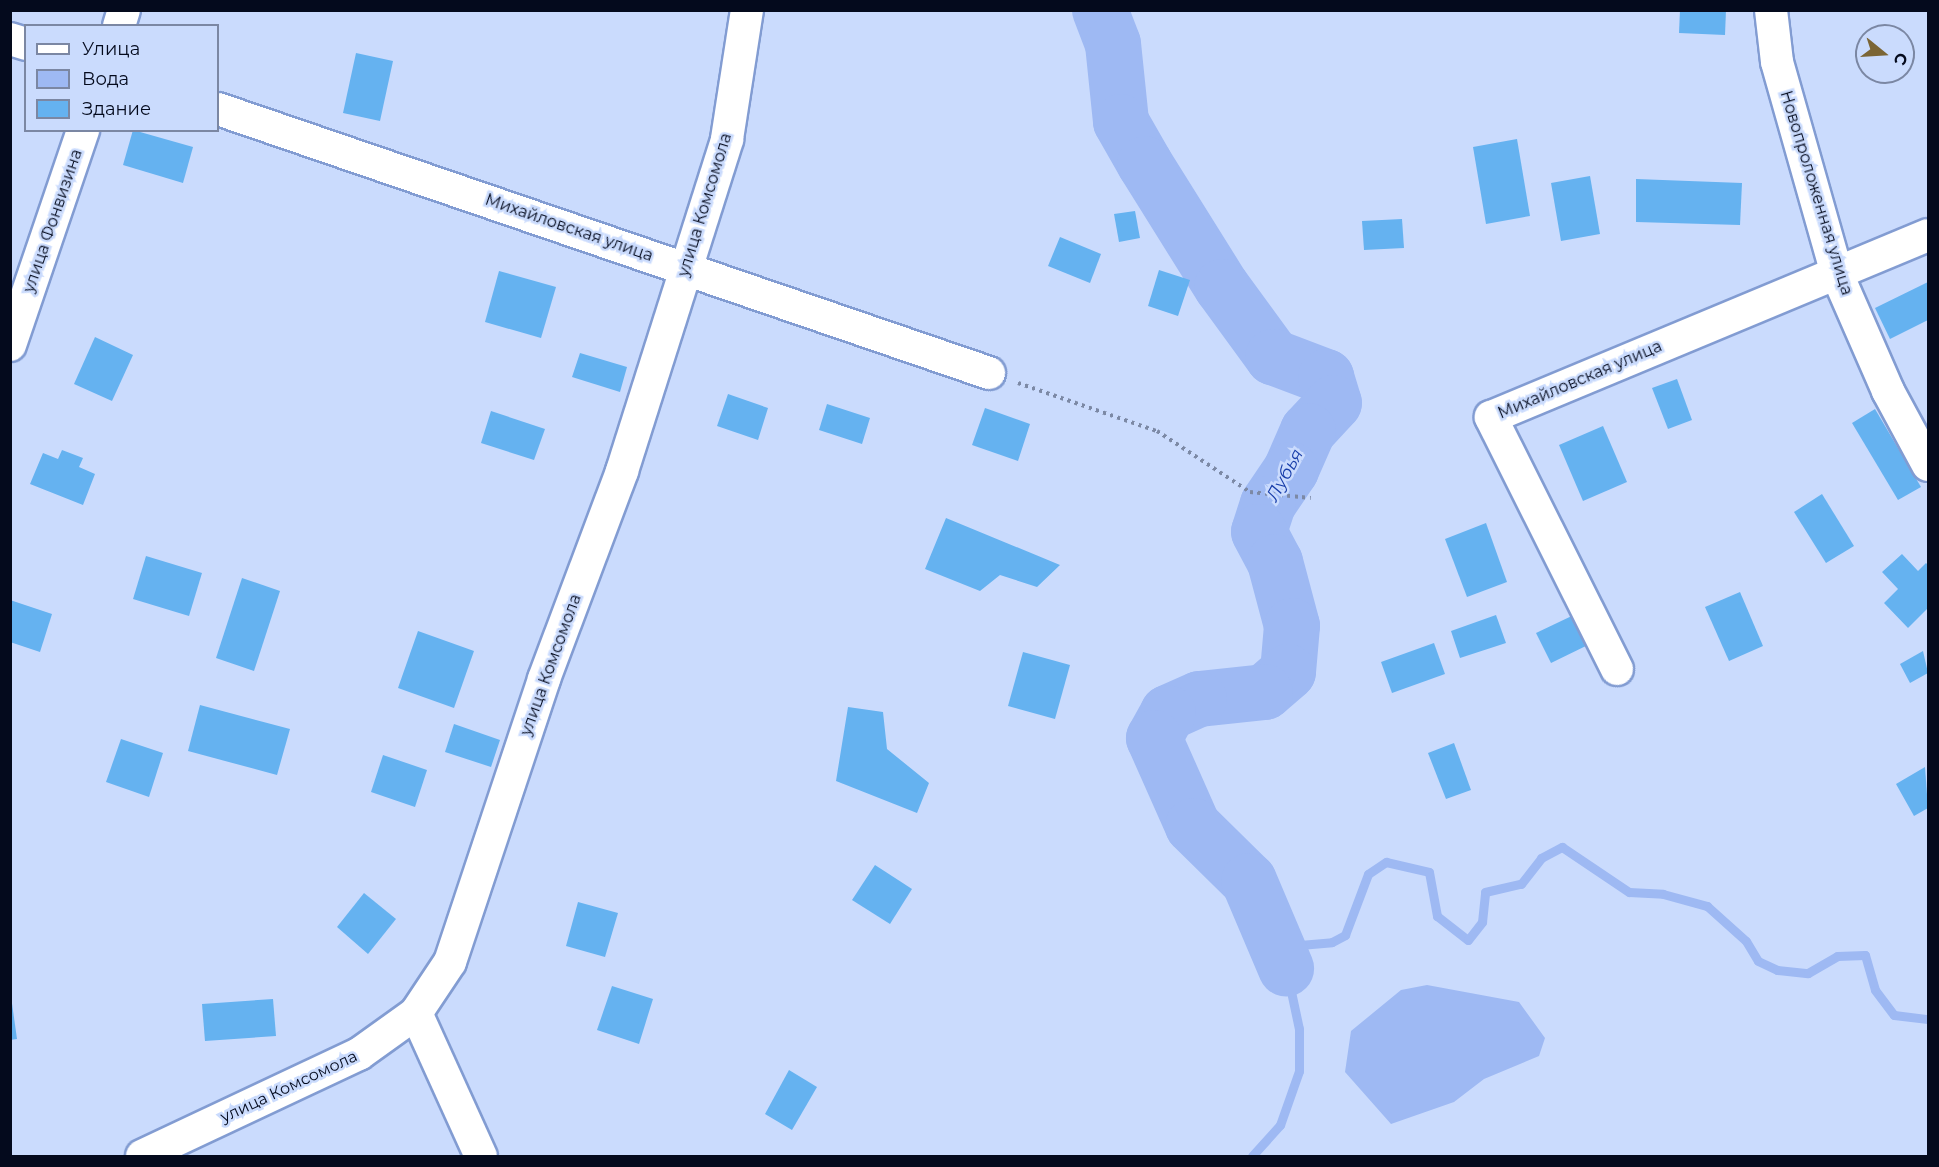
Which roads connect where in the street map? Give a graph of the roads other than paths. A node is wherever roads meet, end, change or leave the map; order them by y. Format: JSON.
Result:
{"nodes":[{"id":1,"x":747,"y":10,"type":"edge"},
{"id":2,"x":1771,"y":10,"type":"edge"},
{"id":3,"x":219,"y":109,"type":"edge"},
{"id":4,"x":82,"y":132,"type":"edge"},
{"id":5,"x":1929,"y":235,"type":"edge"},
{"id":6,"x":686,"y":267,"type":"junction"},
{"id":7,"x":1837,"y":274,"type":"junction"},
{"id":8,"x":10,"y":345,"type":"edge"},
{"id":9,"x":989,"y":373,"type":"road end"},
{"id":10,"x":1929,"y":465,"type":"edge"},
{"id":11,"x":1617,"y":669,"type":"dead end"},
{"id":12,"x":416,"y":1013,"type":"junction"},
{"id":13,"x":142,"y":1156,"type":"edge"},
{"id":14,"x":481,"y":1156,"type":"edge"}],
"edges":[{"from":1,"to":6,"type":"street","name":"улица Комсомола"},
{"from":2,"to":7,"type":"street","name":"Новопроложенная улица"},
{"from":3,"to":6,"type":"street","name":"Михайловская улица"},
{"from":4,"to":8,"type":"street","name":"улица Фонвизина"},
{"from":5,"to":7,"type":"street","name":"Михайловская улица"},
{"from":6,"to":9,"type":"street","name":"Михайловская улица"},
{"from":6,"to":12,"type":"street","name":"улица Комсомола"},
{"from":7,"to":10,"type":"street","name":"Новопроложенная улица"},
{"from":7,"to":11,"type":"street","name":"Михайловская улица"},
{"from":12,"to":13,"type":"street","name":"улица Комсомола"},
{"from":12,"to":14,"type":"street"}]}
